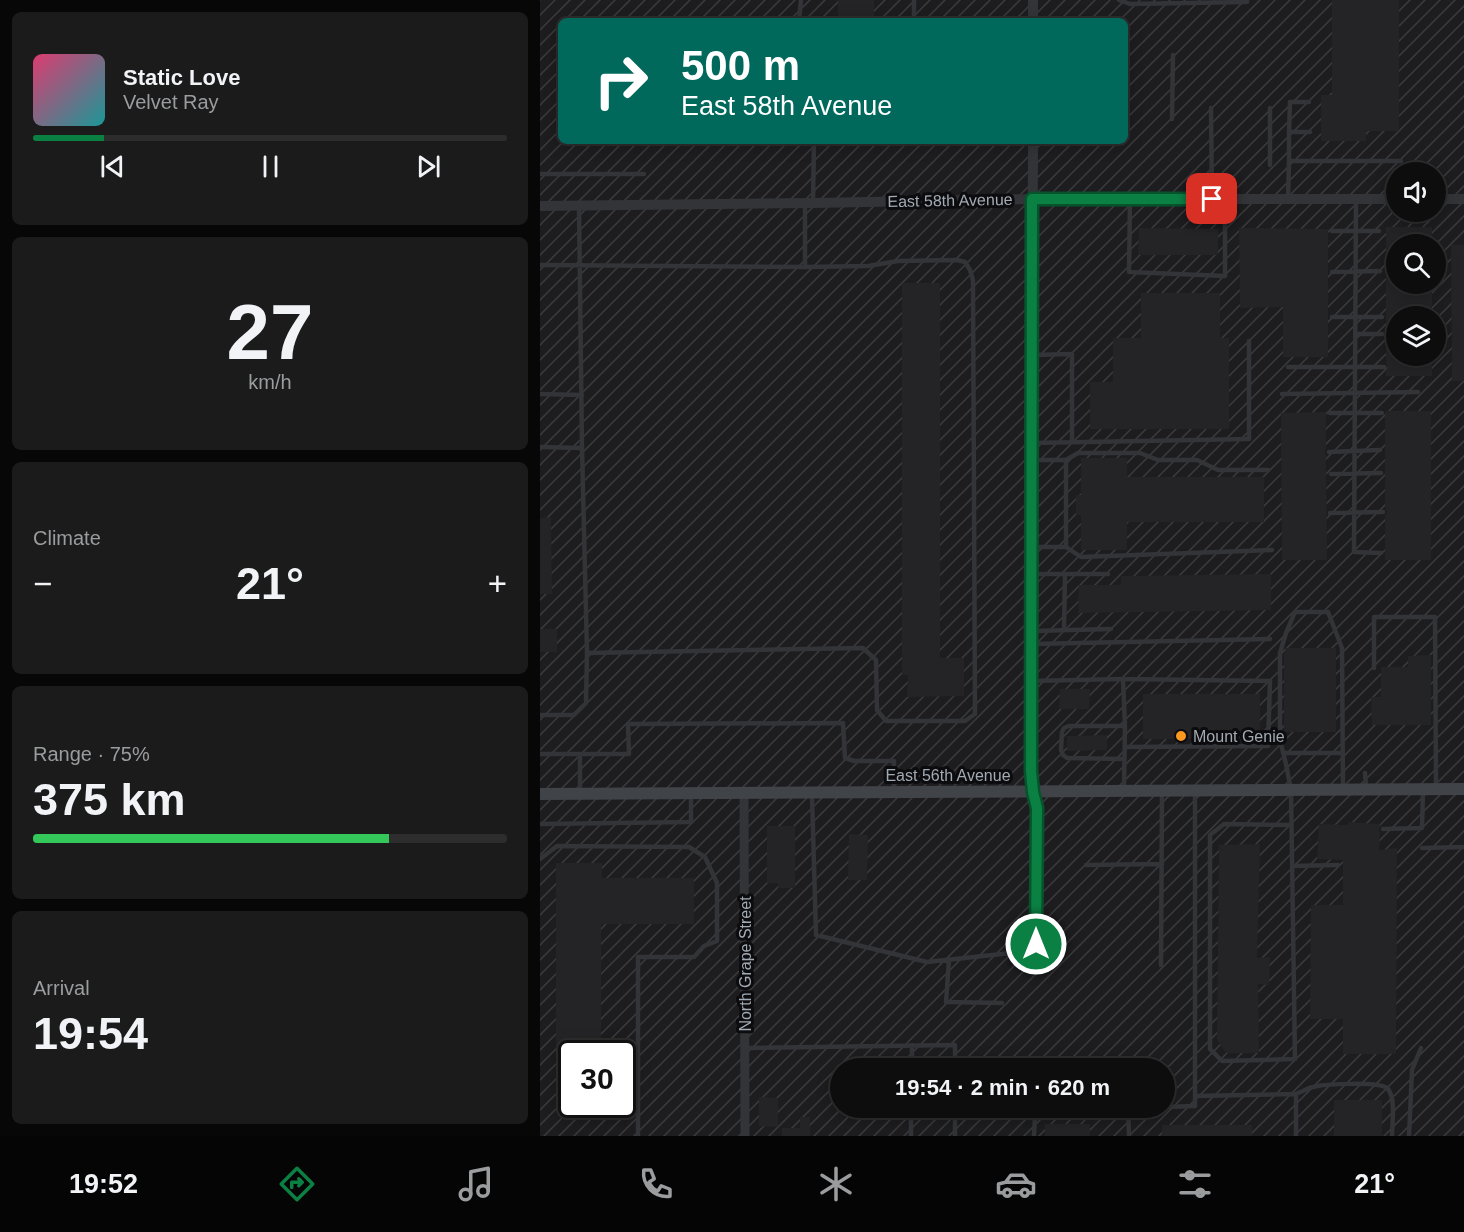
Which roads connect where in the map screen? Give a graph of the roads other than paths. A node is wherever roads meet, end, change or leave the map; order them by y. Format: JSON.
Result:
{"nodes":[{"id":1,"x":801,"y":0,"type":"edge"},
{"id":2,"x":914,"y":0,"type":"edge"},
{"id":3,"x":1033,"y":0,"type":"edge"},
{"id":4,"x":1119,"y":0,"type":"edge"},
{"id":5,"x":1247,"y":0,"type":"edge"},
{"id":6,"x":799,"y":18,"type":"edge"},
{"id":7,"x":914,"y":18,"type":"edge"},
{"id":8,"x":1033,"y":18,"type":"edge"},
{"id":9,"x":1173,"y":55,"type":"dead end"},
{"id":10,"x":1309,"y":102,"type":"dead end"},
{"id":11,"x":1211,"y":108,"type":"dead end"},
{"id":12,"x":1270,"y":108,"type":"dead end"},
{"id":13,"x":1172,"y":119,"type":"dead end"},
{"id":14,"x":1289,"y":132,"type":"junction"},
{"id":15,"x":1310,"y":132,"type":"dead end"},
{"id":16,"x":814,"y":144,"type":"edge"},
{"id":17,"x":1033,"y":144,"type":"edge"},
{"id":18,"x":1289,"y":161,"type":"junction"},
{"id":19,"x":1401,"y":161,"type":"dead end"},
{"id":20,"x":1270,"y":165,"type":"dead end"},
{"id":21,"x":540,"y":174,"type":"edge"},
{"id":22,"x":644,"y":174,"type":"dead end"},
{"id":23,"x":1032,"y":199,"type":"junction"},
{"id":24,"x":1130,"y":199,"type":"junction"},
{"id":25,"x":1212,"y":199,"type":"junction"},
{"id":26,"x":1226,"y":199,"type":"junction"},
{"id":27,"x":1288,"y":199,"type":"junction"},
{"id":28,"x":1356,"y":199,"type":"junction"},
{"id":29,"x":1386,"y":199,"type":"edge"},
{"id":30,"x":1446,"y":199,"type":"edge"},
{"id":31,"x":1464,"y":199,"type":"edge"},
{"id":32,"x":809,"y":203,"type":"junction"},
{"id":33,"x":540,"y":206,"type":"edge"},
{"id":34,"x":579,"y":206,"type":"junction"},
{"id":35,"x":1332,"y":231,"type":"dead end"},
{"id":36,"x":1355,"y":231,"type":"junction"},
{"id":37,"x":1379,"y":231,"type":"dead end"},
{"id":38,"x":540,"y":265,"type":"edge"},
{"id":39,"x":580,"y":265,"type":"junction"},
{"id":40,"x":805,"y":267,"type":"junction"},
{"id":41,"x":1380,"y":271,"type":"dead end"},
{"id":42,"x":1332,"y":272,"type":"dead end"},
{"id":43,"x":1355,"y":272,"type":"junction"},
{"id":44,"x":1332,"y":317,"type":"dead end"},
{"id":45,"x":1355,"y":317,"type":"junction"},
{"id":46,"x":1382,"y":317,"type":"dead end"},
{"id":47,"x":1355,"y":334,"type":"junction"},
{"id":48,"x":1382,"y":334,"type":"dead end"},
{"id":49,"x":1249,"y":341,"type":"dead end"},
{"id":50,"x":1032,"y":355,"type":"junction"},
{"id":51,"x":1288,"y":367,"type":"dead end"},
{"id":52,"x":1355,"y":367,"type":"junction"},
{"id":53,"x":1384,"y":367,"type":"dead end"},
{"id":54,"x":1418,"y":392,"type":"dead end"},
{"id":55,"x":1355,"y":393,"type":"junction"},
{"id":56,"x":540,"y":394,"type":"edge"},
{"id":57,"x":1282,"y":394,"type":"dead end"},
{"id":58,"x":582,"y":395,"type":"junction"},
{"id":59,"x":1330,"y":413,"type":"dead end"},
{"id":60,"x":1355,"y":413,"type":"junction"},
{"id":61,"x":1382,"y":413,"type":"dead end"},
{"id":62,"x":1072,"y":442,"type":"junction"},
{"id":63,"x":1032,"y":443,"type":"junction"},
{"id":64,"x":540,"y":447,"type":"edge"},
{"id":65,"x":582,"y":448,"type":"junction"},
{"id":66,"x":1380,"y":450,"type":"dead end"},
{"id":67,"x":1329,"y":452,"type":"dead end"},
{"id":68,"x":1354,"y":452,"type":"junction"},
{"id":69,"x":1032,"y":460,"type":"junction"},
{"id":70,"x":1066,"y":460,"type":"junction"},
{"id":71,"x":1268,"y":470,"type":"dead end"},
{"id":72,"x":1381,"y":473,"type":"dead end"},
{"id":73,"x":1331,"y":474,"type":"dead end"},
{"id":74,"x":1354,"y":474,"type":"junction"},
{"id":75,"x":1383,"y":512,"type":"dead end"},
{"id":76,"x":1330,"y":513,"type":"dead end"},
{"id":77,"x":1354,"y":513,"type":"junction"},
{"id":78,"x":1032,"y":547,"type":"junction"},
{"id":79,"x":1066,"y":547,"type":"junction"},
{"id":80,"x":1272,"y":550,"type":"dead end"},
{"id":81,"x":1381,"y":553,"type":"dead end"},
{"id":82,"x":1032,"y":574,"type":"junction"},
{"id":83,"x":1065,"y":574,"type":"junction"},
{"id":84,"x":1108,"y":574,"type":"dead end"},
{"id":85,"x":1111,"y":629,"type":"dead end"},
{"id":86,"x":1064,"y":630,"type":"junction"},
{"id":87,"x":1032,"y":631,"type":"junction"},
{"id":88,"x":1270,"y":639,"type":"dead end"},
{"id":89,"x":1032,"y":644,"type":"junction"},
{"id":90,"x":587,"y":653,"type":"junction"},
{"id":91,"x":1374,"y":668,"type":"dead end"},
{"id":92,"x":1123,"y":679,"type":"junction"},
{"id":93,"x":1031,"y":681,"type":"junction"},
{"id":94,"x":540,"y":715,"type":"edge"},
{"id":95,"x":1125,"y":726,"type":"junction"},
{"id":96,"x":1125,"y":747,"type":"junction"},
{"id":97,"x":1283,"y":753,"type":"junction"},
{"id":98,"x":1342,"y":753,"type":"junction"},
{"id":99,"x":540,"y":754,"type":"edge"},
{"id":100,"x":580,"y":754,"type":"junction"},
{"id":101,"x":1124,"y":759,"type":"junction"},
{"id":102,"x":1365,"y":773,"type":"dead end"},
{"id":103,"x":1422,"y":789,"type":"junction"},
{"id":104,"x":1436,"y":789,"type":"junction"},
{"id":105,"x":1464,"y":789,"type":"edge"},
{"id":106,"x":1291,"y":790,"type":"junction"},
{"id":107,"x":1342,"y":790,"type":"junction"},
{"id":108,"x":1366,"y":790,"type":"junction"},
{"id":109,"x":1124,"y":791,"type":"junction"},
{"id":110,"x":1162,"y":791,"type":"junction"},
{"id":111,"x":1195,"y":791,"type":"junction"},
{"id":112,"x":812,"y":792,"type":"junction"},
{"id":113,"x":894,"y":792,"type":"junction"},
{"id":114,"x":1033,"y":792,"type":"junction"},
{"id":115,"x":691,"y":793,"type":"junction"},
{"id":116,"x":744,"y":793,"type":"junction"},
{"id":117,"x":540,"y":794,"type":"edge"},
{"id":118,"x":580,"y":794,"type":"junction"},
{"id":119,"x":540,"y":824,"type":"edge"},
{"id":120,"x":1292,"y":825,"type":"junction"},
{"id":121,"x":1383,"y":829,"type":"dead end"},
{"id":122,"x":1464,"y":848,"type":"edge"},
{"id":123,"x":1422,"y":849,"type":"dead end"},
{"id":124,"x":540,"y":859,"type":"edge"},
{"id":125,"x":1162,"y":864,"type":"junction"},
{"id":126,"x":1086,"y":865,"type":"dead end"},
{"id":127,"x":1338,"y":865,"type":"dead end"},
{"id":128,"x":1292,"y":866,"type":"junction"},
{"id":129,"x":1011,"y":954,"type":"dead end"},
{"id":130,"x":949,"y":960,"type":"junction"},
{"id":131,"x":1161,"y":965,"type":"dead end"},
{"id":132,"x":1036,"y":967,"type":"dead end"},
{"id":133,"x":1002,"y":1004,"type":"dead end"},
{"id":134,"x":912,"y":1045,"type":"junction"},
{"id":135,"x":745,"y":1048,"type":"junction"},
{"id":136,"x":1421,"y":1048,"type":"dead end"},
{"id":137,"x":912,"y":1058,"type":"edge"},
{"id":138,"x":955,"y":1058,"type":"edge"},
{"id":139,"x":1296,"y":1094,"type":"junction"},
{"id":140,"x":1195,"y":1096,"type":"junction"},
{"id":141,"x":1175,"y":1107,"type":"edge"},
{"id":142,"x":911,"y":1118,"type":"edge"},
{"id":143,"x":955,"y":1118,"type":"edge"},
{"id":144,"x":1035,"y":1118,"type":"edge"},
{"id":145,"x":1128,"y":1118,"type":"edge"},
{"id":146,"x":638,"y":1136,"type":"edge"},
{"id":147,"x":745,"y":1136,"type":"edge"},
{"id":148,"x":911,"y":1136,"type":"edge"},
{"id":149,"x":955,"y":1136,"type":"edge"},
{"id":150,"x":1034,"y":1136,"type":"edge"},
{"id":151,"x":1129,"y":1136,"type":"edge"},
{"id":152,"x":1296,"y":1136,"type":"edge"},
{"id":153,"x":1392,"y":1136,"type":"edge"},
{"id":154,"x":1408,"y":1136,"type":"edge"}],
"edges":[{"from":1,"to":6,"type":"lane"},
{"from":2,"to":7,"type":"lane"},
{"from":3,"to":8,"type":"street"},
{"from":4,"to":5,"type":"lane"},
{"from":9,"to":13,"type":"lane"},
{"from":10,"to":14,"type":"lane"},
{"from":11,"to":25,"type":"lane"},
{"from":12,"to":20,"type":"lane"},
{"from":14,"to":15,"type":"lane"},
{"from":14,"to":18,"type":"lane"},
{"from":16,"to":32,"type":"lane"},
{"from":17,"to":23,"type":"street"},
{"from":18,"to":19,"type":"lane"},
{"from":18,"to":27,"type":"lane"},
{"from":21,"to":22,"type":"lane"},
{"from":23,"to":24,"type":"street","name":"East 58th Avenue"},
{"from":23,"to":32,"type":"street","name":"East 58th Avenue"},
{"from":23,"to":50,"type":"street"},
{"from":24,"to":25,"type":"street","name":"East 58th Avenue"},
{"from":24,"to":26,"type":"lane"},
{"from":25,"to":26,"type":"street","name":"East 58th Avenue"},
{"from":26,"to":27,"type":"street","name":"East 58th Avenue"},
{"from":27,"to":28,"type":"street","name":"East 58th Avenue"},
{"from":28,"to":29,"type":"street","name":"East 58th Avenue"},
{"from":28,"to":36,"type":"lane"},
{"from":30,"to":31,"type":"street"},
{"from":32,"to":34,"type":"street","name":"East 58th Avenue"},
{"from":32,"to":40,"type":"lane"},
{"from":33,"to":34,"type":"street","name":"East 58th Avenue"},
{"from":34,"to":39,"type":"lane"},
{"from":35,"to":36,"type":"lane"},
{"from":36,"to":37,"type":"lane"},
{"from":36,"to":43,"type":"lane"},
{"from":38,"to":39,"type":"lane"},
{"from":39,"to":40,"type":"lane"},
{"from":39,"to":58,"type":"lane"},
{"from":40,"to":90,"type":"lane"},
{"from":41,"to":43,"type":"lane"},
{"from":42,"to":43,"type":"lane"},
{"from":43,"to":45,"type":"lane"},
{"from":44,"to":45,"type":"lane"},
{"from":45,"to":46,"type":"lane"},
{"from":45,"to":47,"type":"lane"},
{"from":47,"to":48,"type":"lane"},
{"from":47,"to":52,"type":"lane"},
{"from":49,"to":62,"type":"lane"},
{"from":50,"to":62,"type":"lane"},
{"from":50,"to":63,"type":"street"},
{"from":51,"to":52,"type":"lane"},
{"from":52,"to":53,"type":"lane"},
{"from":52,"to":55,"type":"lane"},
{"from":54,"to":55,"type":"lane"},
{"from":55,"to":57,"type":"lane"},
{"from":55,"to":60,"type":"lane"},
{"from":56,"to":58,"type":"lane"},
{"from":58,"to":65,"type":"lane"},
{"from":59,"to":60,"type":"lane"},
{"from":60,"to":61,"type":"lane"},
{"from":60,"to":68,"type":"lane"},
{"from":62,"to":63,"type":"lane"},
{"from":63,"to":69,"type":"street"},
{"from":64,"to":65,"type":"lane"},
{"from":65,"to":90,"type":"lane"},
{"from":66,"to":68,"type":"lane"},
{"from":67,"to":68,"type":"lane"},
{"from":68,"to":74,"type":"lane"},
{"from":69,"to":70,"type":"lane"},
{"from":69,"to":78,"type":"street"},
{"from":70,"to":71,"type":"lane"},
{"from":70,"to":79,"type":"lane"},
{"from":72,"to":74,"type":"lane"},
{"from":73,"to":74,"type":"lane"},
{"from":74,"to":77,"type":"lane"},
{"from":75,"to":77,"type":"lane"},
{"from":76,"to":77,"type":"lane"},
{"from":77,"to":81,"type":"lane"},
{"from":78,"to":79,"type":"lane"},
{"from":78,"to":82,"type":"street"},
{"from":79,"to":80,"type":"lane"},
{"from":82,"to":83,"type":"lane"},
{"from":82,"to":87,"type":"street"},
{"from":83,"to":84,"type":"lane"},
{"from":83,"to":86,"type":"lane"},
{"from":85,"to":86,"type":"lane"},
{"from":86,"to":87,"type":"lane"},
{"from":87,"to":89,"type":"street"},
{"from":88,"to":89,"type":"lane"},
{"from":89,"to":93,"type":"street"},
{"from":90,"to":94,"type":"lane"},
{"from":91,"to":104,"type":"lane"},
{"from":92,"to":93,"type":"lane"},
{"from":92,"to":95,"type":"lane"},
{"from":92,"to":96,"type":"lane"},
{"from":93,"to":114,"type":"street"},
{"from":95,"to":96,"type":"lane"},
{"from":95,"to":101,"type":"lane"},
{"from":96,"to":101,"type":"lane"},
{"from":97,"to":98,"type":"lane"},
{"from":97,"to":98,"type":"lane"},
{"from":97,"to":106,"type":"lane"},
{"from":98,"to":107,"type":"lane"},
{"from":99,"to":100,"type":"lane"},
{"from":100,"to":113,"type":"lane"},
{"from":100,"to":118,"type":"lane"},
{"from":101,"to":109,"type":"lane"},
{"from":102,"to":108,"type":"lane"},
{"from":103,"to":104,"type":"main road","name":"East 56th Avenue"},
{"from":103,"to":108,"type":"main road","name":"East 56th Avenue"},
{"from":103,"to":121,"type":"lane"},
{"from":104,"to":105,"type":"main road","name":"East 56th Avenue"},
{"from":106,"to":107,"type":"main road","name":"East 56th Avenue"},
{"from":106,"to":111,"type":"main road","name":"East 56th Avenue"},
{"from":106,"to":120,"type":"lane"},
{"from":107,"to":108,"type":"main road","name":"East 56th Avenue"},
{"from":109,"to":110,"type":"main road","name":"East 56th Avenue"},
{"from":109,"to":114,"type":"main road","name":"East 56th Avenue"},
{"from":110,"to":111,"type":"main road","name":"East 56th Avenue"},
{"from":110,"to":125,"type":"lane"},
{"from":111,"to":140,"type":"lane"},
{"from":112,"to":113,"type":"main road","name":"East 56th Avenue"},
{"from":112,"to":116,"type":"main road","name":"East 56th Avenue"},
{"from":112,"to":130,"type":"lane"},
{"from":113,"to":114,"type":"main road","name":"East 56th Avenue"},
{"from":114,"to":132,"type":"street"},
{"from":115,"to":116,"type":"main road","name":"East 56th Avenue"},
{"from":115,"to":118,"type":"main road","name":"East 56th Avenue"},
{"from":115,"to":119,"type":"lane"},
{"from":116,"to":135,"type":"street","name":"North Grape Street"},
{"from":117,"to":118,"type":"main road","name":"East 56th Avenue"},
{"from":120,"to":128,"type":"lane"},
{"from":120,"to":128,"type":"lane"},
{"from":122,"to":123,"type":"lane"},
{"from":124,"to":146,"type":"lane"},
{"from":125,"to":126,"type":"lane"},
{"from":125,"to":131,"type":"lane"},
{"from":127,"to":128,"type":"lane"},
{"from":129,"to":130,"type":"lane"},
{"from":130,"to":133,"type":"lane"},
{"from":134,"to":135,"type":"lane"},
{"from":134,"to":137,"type":"lane"},
{"from":134,"to":138,"type":"lane"},
{"from":135,"to":147,"type":"street","name":"North Grape Street"},
{"from":136,"to":154,"type":"lane"},
{"from":139,"to":140,"type":"lane"},
{"from":139,"to":152,"type":"lane"},
{"from":139,"to":153,"type":"lane"},
{"from":140,"to":141,"type":"lane"},
{"from":142,"to":148,"type":"lane"},
{"from":143,"to":149,"type":"lane"},
{"from":144,"to":150,"type":"lane"},
{"from":145,"to":151,"type":"lane"}]}
